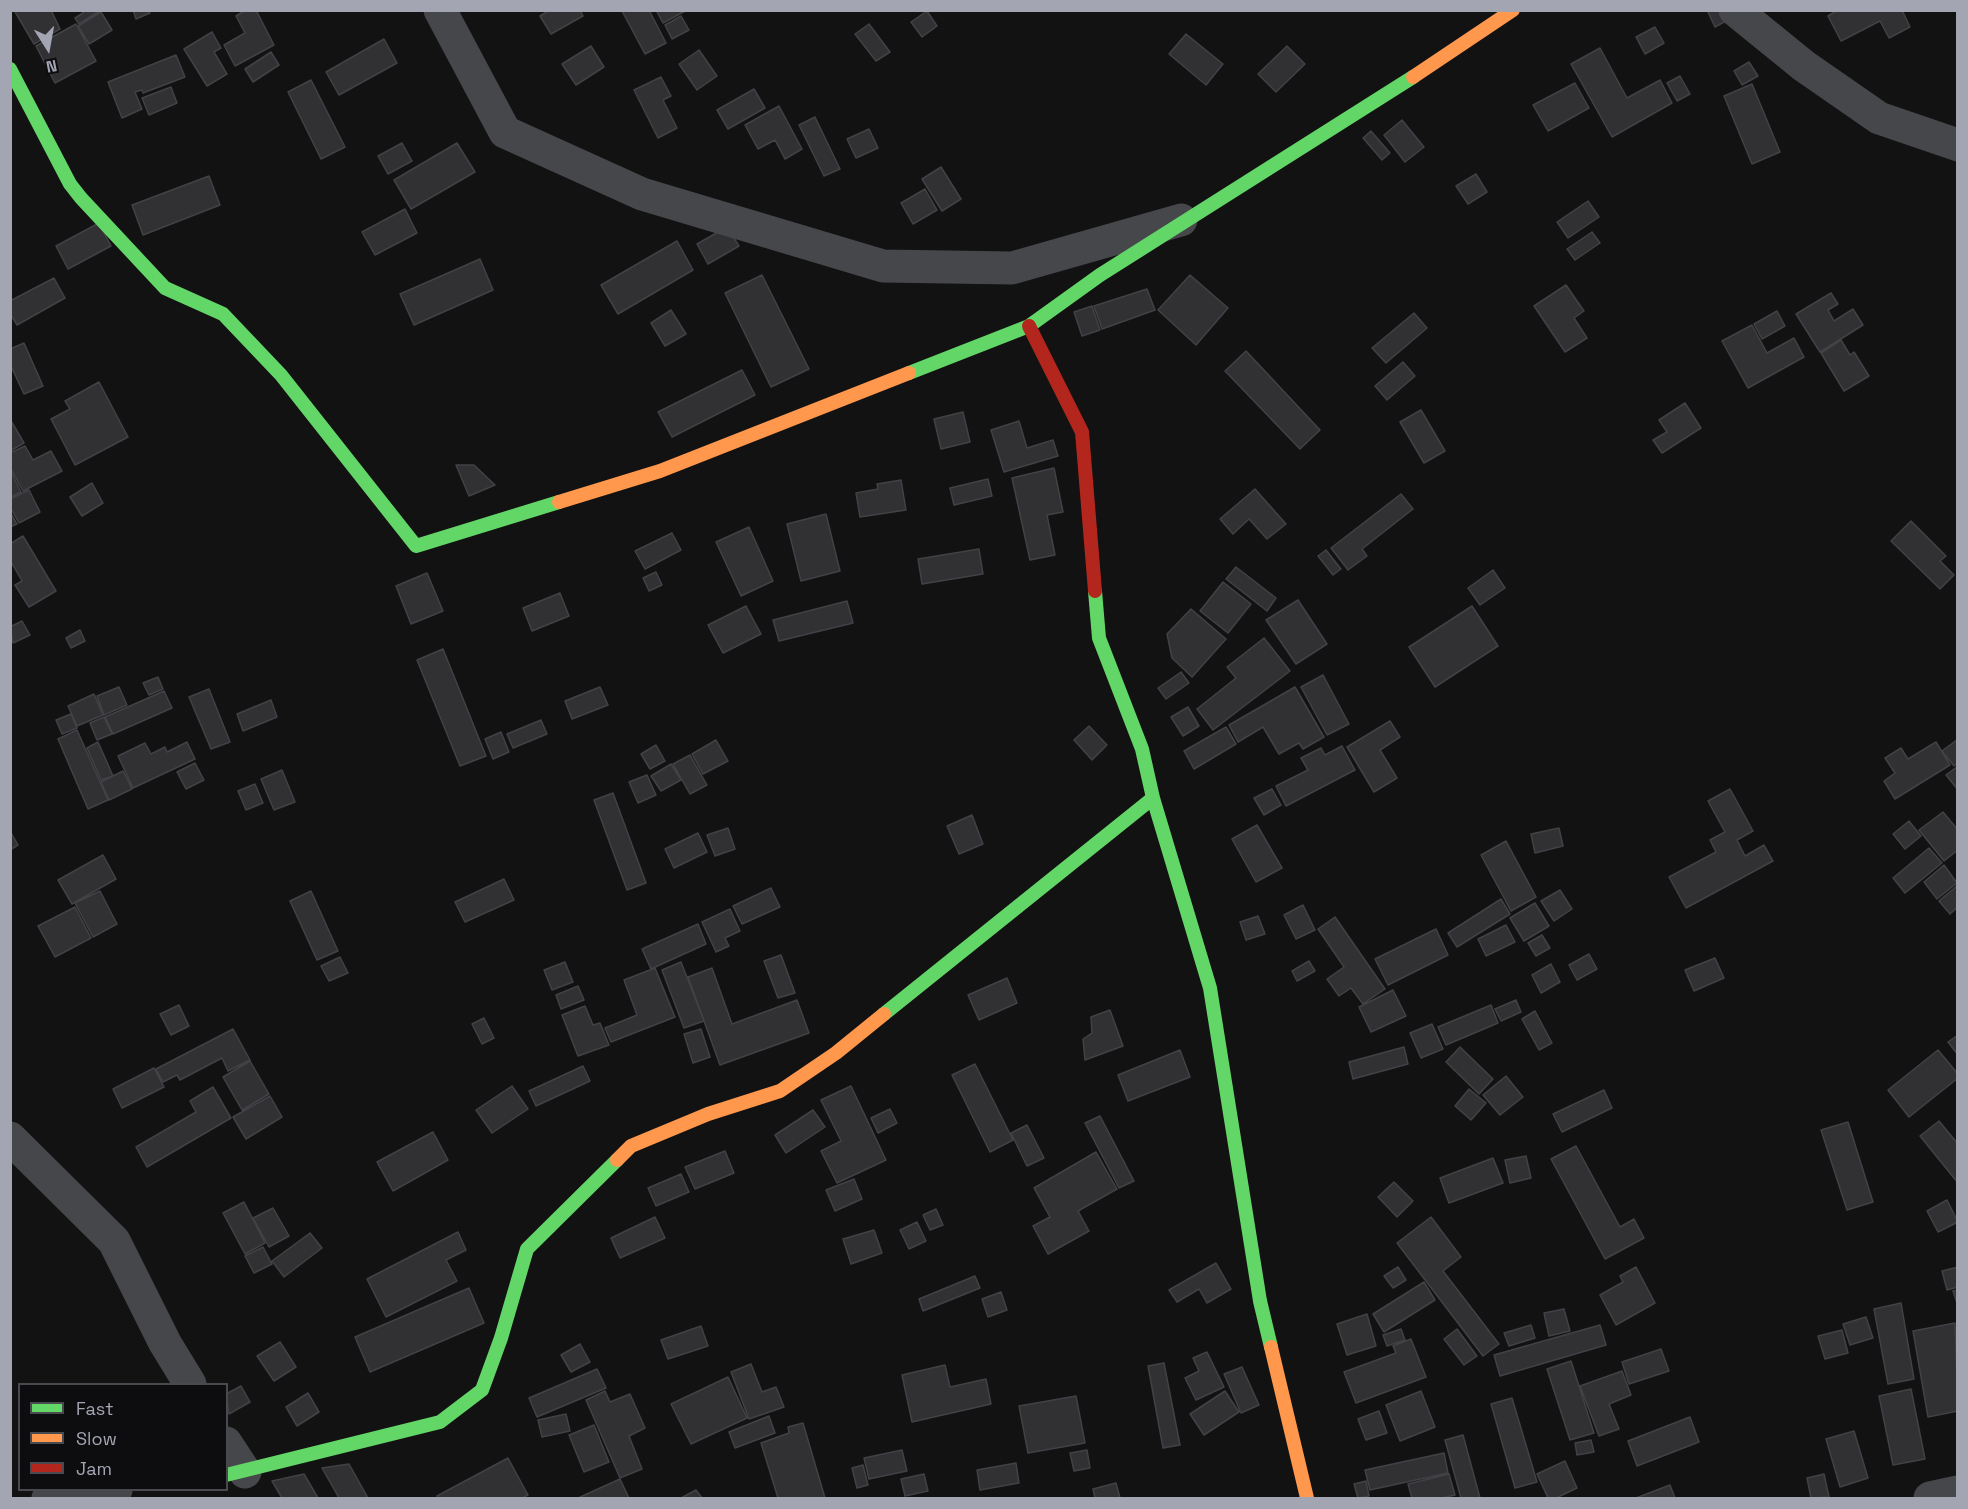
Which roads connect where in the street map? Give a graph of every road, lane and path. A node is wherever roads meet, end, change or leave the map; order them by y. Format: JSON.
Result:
{"nodes":[{"id":1,"x":440,"y":10,"type":"edge"},
{"id":2,"x":1513,"y":10,"type":"edge"},
{"id":3,"x":1735,"y":10,"type":"edge"},
{"id":4,"x":10,"y":69,"type":"edge"},
{"id":5,"x":1958,"y":145,"type":"edge"},
{"id":6,"x":1191,"y":217,"type":"junction"},
{"id":7,"x":1029,"y":326,"type":"junction"},
{"id":8,"x":1153,"y":798,"type":"junction"},
{"id":9,"x":10,"y":1138,"type":"edge"},
{"id":10,"x":189,"y":1383,"type":"edge"},
{"id":11,"x":228,"y":1449,"type":"edge"},
{"id":12,"x":236,"y":1474,"type":"edge"},
{"id":13,"x":108,"y":1491,"type":"edge"},
{"id":14,"x":1958,"y":1492,"type":"edge"},
{"id":15,"x":48,"y":1498,"type":"edge"},
{"id":16,"x":1307,"y":1498,"type":"edge"},
{"id":17,"x":1930,"y":1498,"type":"edge"}],
"edges":[{"from":1,"to":6,"type":"street"},
{"from":2,"to":6,"type":"street"},
{"from":3,"to":5,"type":"street"},
{"from":4,"to":7,"type":"street"},
{"from":6,"to":7,"type":"street"},
{"from":7,"to":8,"type":"street"},
{"from":8,"to":12,"type":"street"},
{"from":8,"to":16,"type":"street"},
{"from":9,"to":10,"type":"street"},
{"from":11,"to":12,"type":"street"},
{"from":13,"to":15,"type":"street"},
{"from":14,"to":17,"type":"street"}]}
